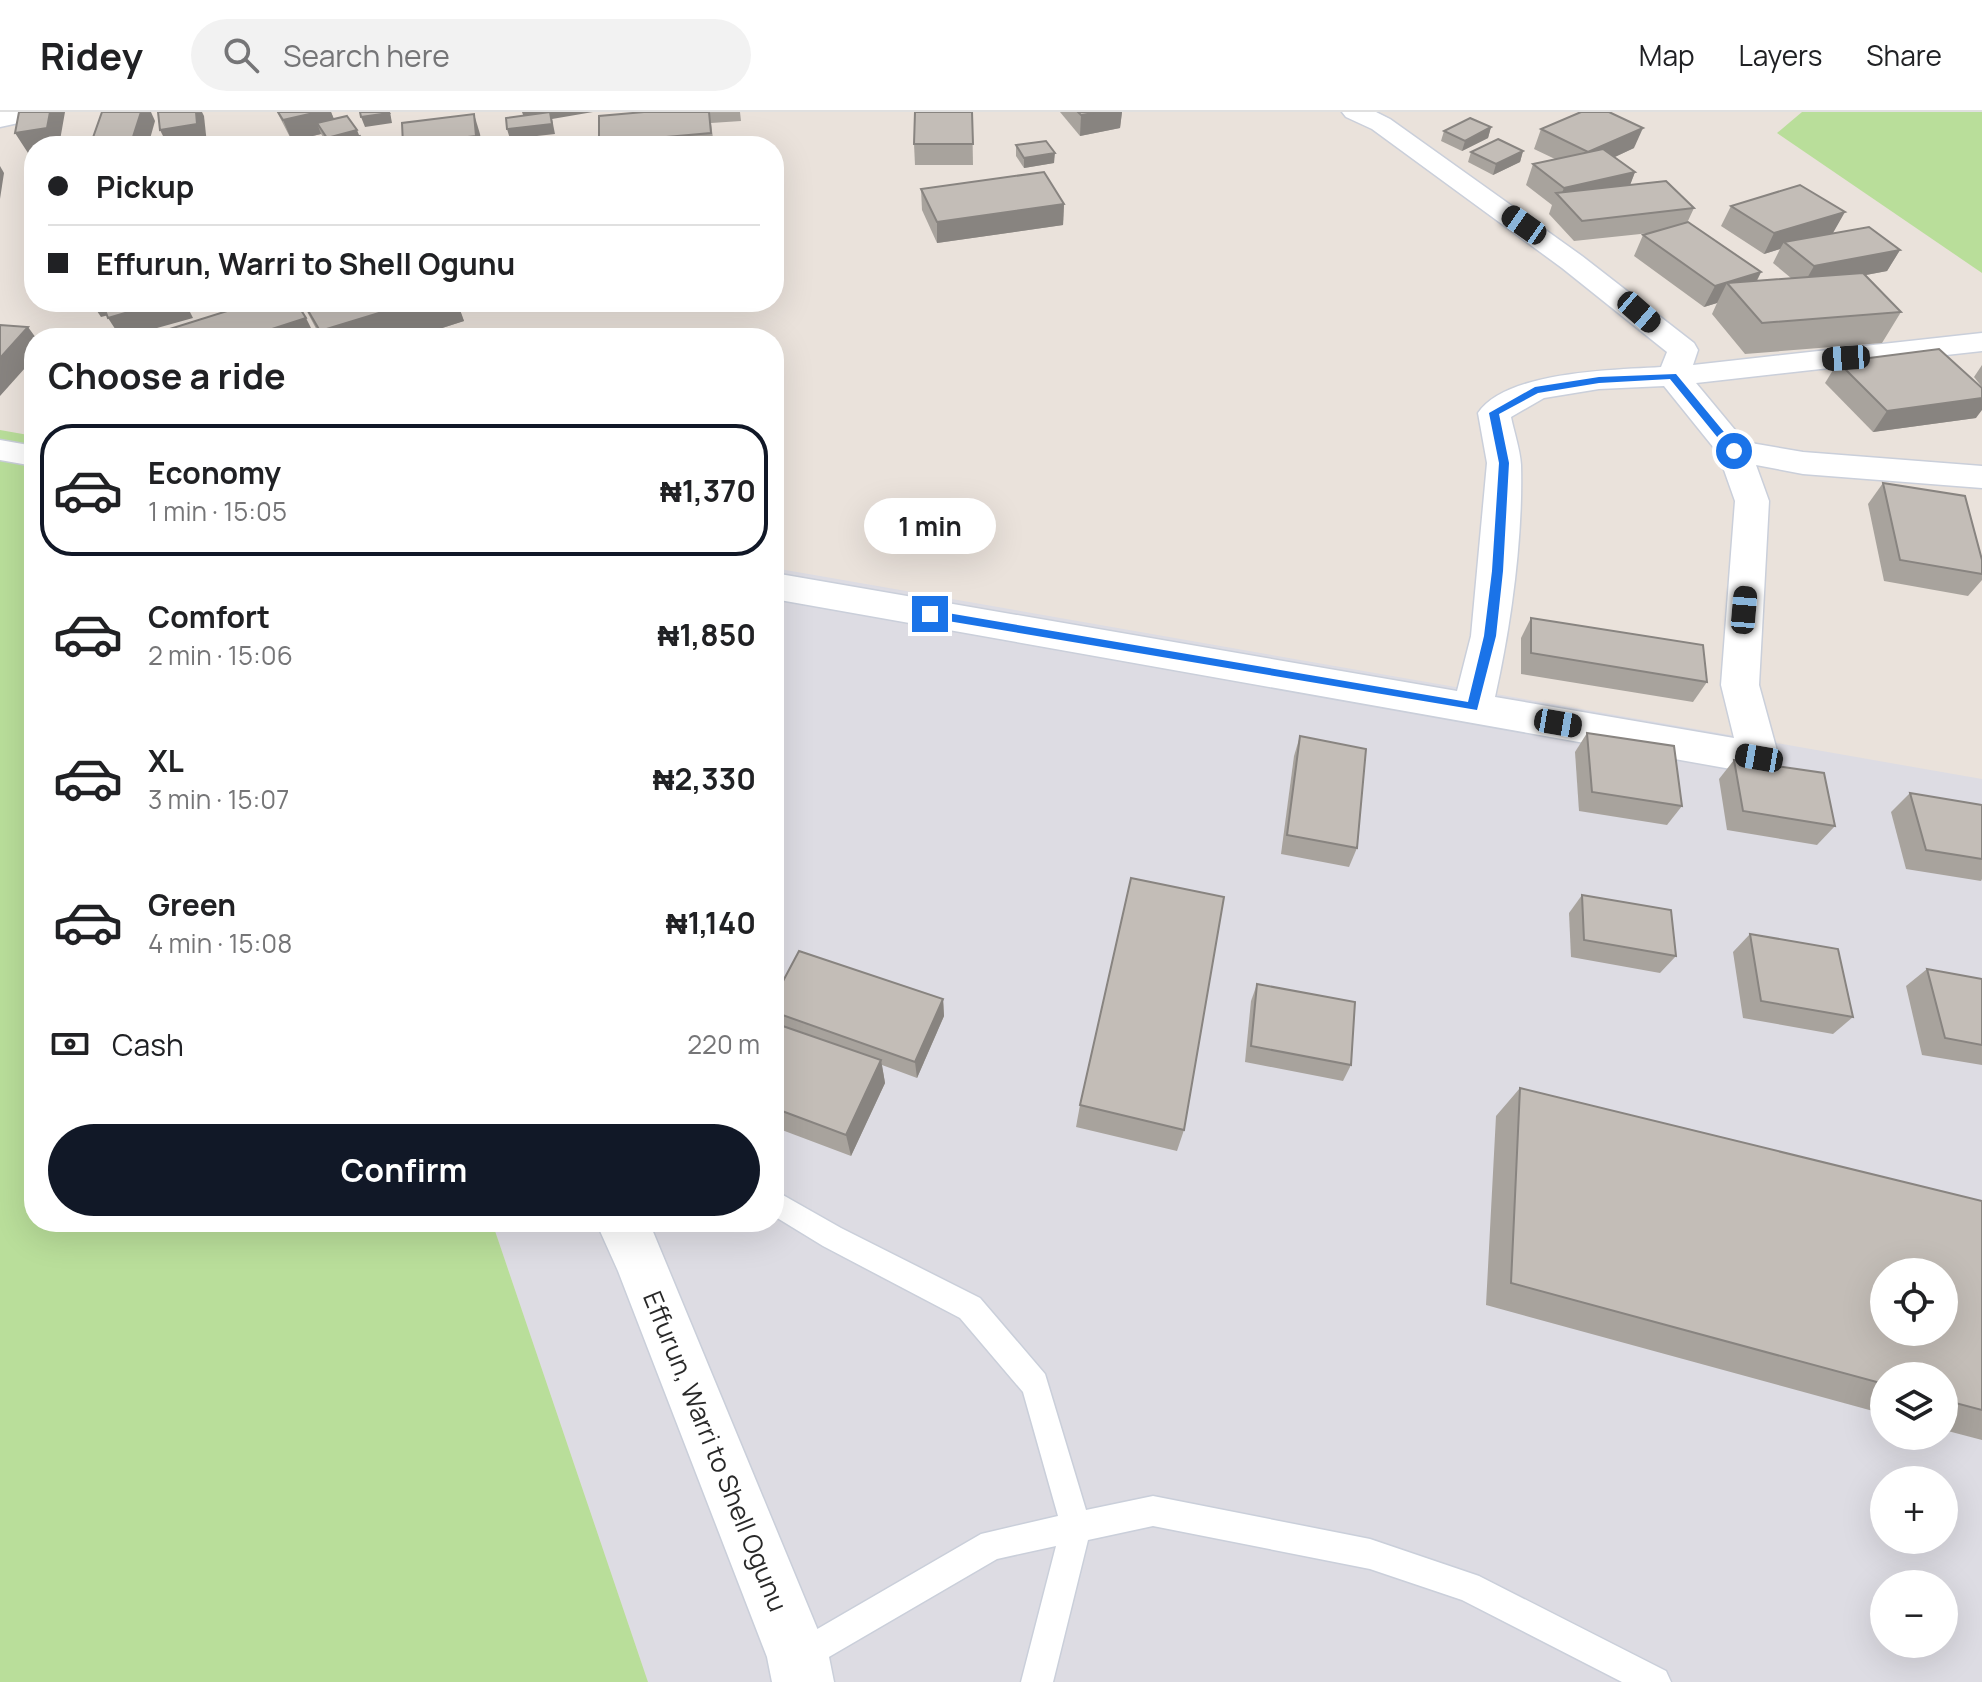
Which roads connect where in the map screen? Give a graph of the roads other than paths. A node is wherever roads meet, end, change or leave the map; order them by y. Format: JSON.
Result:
{"nodes":[{"id":1,"x":37,"y":112,"type":"edge"},
{"id":2,"x":1355,"y":112,"type":"edge"},
{"id":3,"x":0,"y":119,"type":"edge"},
{"id":4,"x":1982,"y":342,"type":"edge"},
{"id":5,"x":1673,"y":376,"type":"junction"},
{"id":6,"x":0,"y":450,"type":"edge"},
{"id":7,"x":1734,"y":451,"type":"junction"},
{"id":8,"x":24,"y":454,"type":"edge"},
{"id":9,"x":1982,"y":477,"type":"edge"},
{"id":10,"x":784,"y":588,"type":"edge"},
{"id":11,"x":1473,"y":707,"type":"junction"},
{"id":12,"x":784,"y":1208,"type":"edge"},
{"id":13,"x":627,"y":1232,"type":"edge"},
{"id":14,"x":1076,"y":1527,"type":"junction"},
{"id":15,"x":800,"y":1670,"type":"edge"},
{"id":16,"x":1037,"y":1682,"type":"edge"},
{"id":17,"x":1655,"y":1682,"type":"edge"}],
"edges":[{"from":1,"to":3,"type":"street"},
{"from":2,"to":5,"type":"street"},
{"from":4,"to":5,"type":"street"},
{"from":5,"to":7,"type":"street"},
{"from":5,"to":11,"type":"street"},
{"from":6,"to":8,"type":"street"},
{"from":7,"to":9,"type":"street"},
{"from":7,"to":11,"type":"street"},
{"from":10,"to":11,"type":"street"},
{"from":12,"to":14,"type":"lane"},
{"from":13,"to":15,"type":"street","name":"Effurun, Warri to Shell Ogunu"},
{"from":14,"to":15,"type":"lane"},
{"from":14,"to":16,"type":"lane"},
{"from":14,"to":17,"type":"lane"}]}
